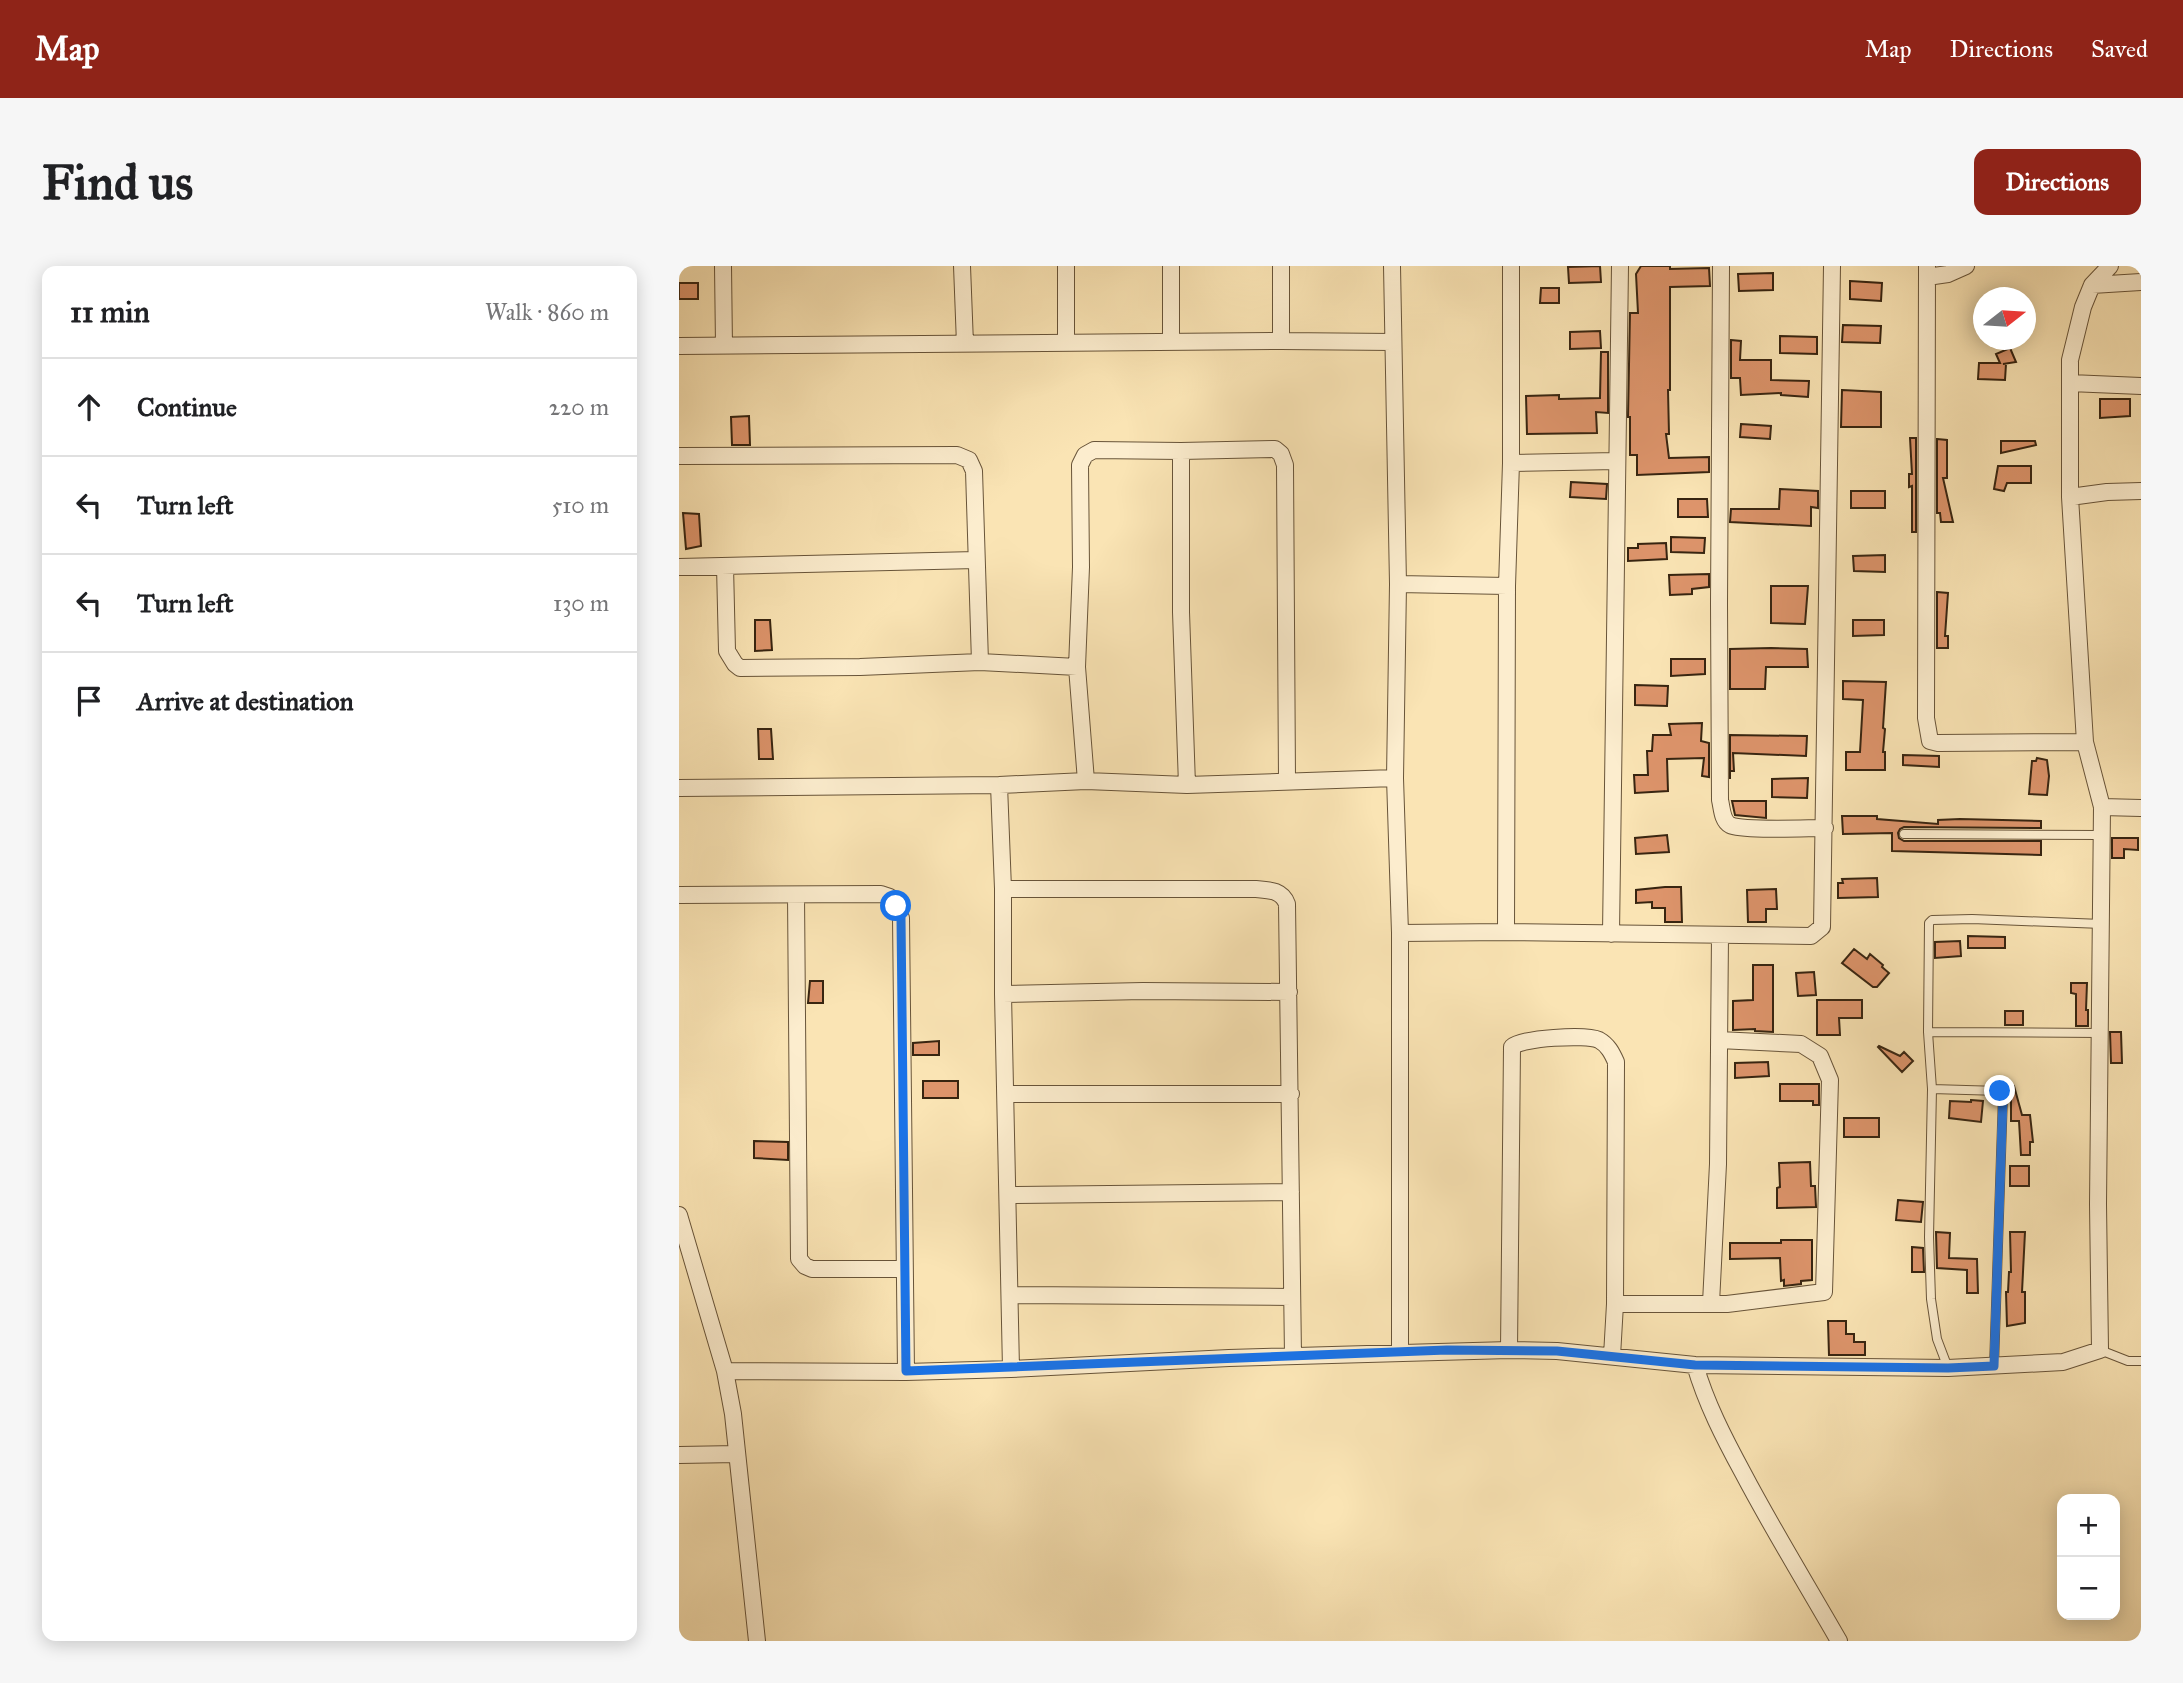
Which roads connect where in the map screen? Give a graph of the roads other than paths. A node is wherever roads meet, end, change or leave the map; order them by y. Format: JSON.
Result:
{"nodes":[{"id":1,"x":723,"y":266,"type":"edge"},
{"id":2,"x":962,"y":266,"type":"edge"},
{"id":3,"x":1066,"y":266,"type":"edge"},
{"id":4,"x":1171,"y":266,"type":"edge"},
{"id":5,"x":1281,"y":266,"type":"edge"},
{"id":6,"x":1392,"y":266,"type":"edge"},
{"id":7,"x":1511,"y":266,"type":"edge"},
{"id":8,"x":1620,"y":266,"type":"edge"},
{"id":9,"x":1721,"y":266,"type":"edge"},
{"id":10,"x":1832,"y":266,"type":"edge"},
{"id":11,"x":1966,"y":266,"type":"edge"},
{"id":12,"x":2110,"y":266,"type":"edge"},
{"id":13,"x":1927,"y":272,"type":"edge"},
{"id":14,"x":2141,"y":282,"type":"edge"},
{"id":15,"x":2092,"y":285,"type":"junction"},
{"id":16,"x":1280,"y":341,"type":"junction"},
{"id":17,"x":1171,"y":342,"type":"junction"},
{"id":18,"x":1392,"y":342,"type":"junction"},
{"id":19,"x":1066,"y":343,"type":"junction"},
{"id":20,"x":965,"y":344,"type":"junction"},
{"id":21,"x":679,"y":346,"type":"edge"},
{"id":22,"x":724,"y":346,"type":"junction"},
{"id":23,"x":2070,"y":383,"type":"junction"},
{"id":24,"x":2141,"y":386,"type":"edge"},
{"id":25,"x":1181,"y":452,"type":"junction"},
{"id":26,"x":679,"y":456,"type":"edge"},
{"id":27,"x":1616,"y":461,"type":"junction"},
{"id":28,"x":1511,"y":463,"type":"junction"},
{"id":29,"x":2141,"y":491,"type":"edge"},
{"id":30,"x":2070,"y":497,"type":"junction"},
{"id":31,"x":976,"y":561,"type":"junction"},
{"id":32,"x":725,"y":566,"type":"junction"},
{"id":33,"x":679,"y":567,"type":"edge"},
{"id":34,"x":1398,"y":584,"type":"junction"},
{"id":35,"x":1507,"y":586,"type":"junction"},
{"id":36,"x":980,"y":662,"type":"junction"},
{"id":37,"x":1077,"y":667,"type":"junction"},
{"id":38,"x":2085,"y":742,"type":"junction"},
{"id":39,"x":1395,"y":778,"type":"junction"},
{"id":40,"x":1287,"y":780,"type":"junction"},
{"id":41,"x":1086,"y":781,"type":"junction"},
{"id":42,"x":999,"y":785,"type":"junction"},
{"id":43,"x":1187,"y":785,"type":"junction"},
{"id":44,"x":679,"y":788,"type":"edge"},
{"id":45,"x":2102,"y":807,"type":"junction"},
{"id":46,"x":2141,"y":808,"type":"edge"},
{"id":47,"x":1825,"y":828,"type":"junction"},
{"id":48,"x":1904,"y":834,"type":"dead end"},
{"id":49,"x":2101,"y":835,"type":"junction"},
{"id":50,"x":1003,"y":889,"type":"junction"},
{"id":51,"x":679,"y":895,"type":"edge"},
{"id":52,"x":796,"y":895,"type":"junction"},
{"id":53,"x":2102,"y":924,"type":"junction"},
{"id":54,"x":1506,"y":932,"type":"junction"},
{"id":55,"x":1400,"y":933,"type":"junction"},
{"id":56,"x":1611,"y":934,"type":"junction"},
{"id":57,"x":1720,"y":935,"type":"junction"},
{"id":58,"x":1289,"y":992,"type":"junction"},
{"id":59,"x":1003,"y":994,"type":"junction"},
{"id":60,"x":1928,"y":1032,"type":"junction"},
{"id":61,"x":2099,"y":1033,"type":"junction"},
{"id":62,"x":1719,"y":1040,"type":"junction"},
{"id":63,"x":1932,"y":1089,"type":"junction"},
{"id":64,"x":1006,"y":1094,"type":"junction"},
{"id":65,"x":1291,"y":1094,"type":"junction"},
{"id":66,"x":1291,"y":1192,"type":"junction"},
{"id":67,"x":1008,"y":1195,"type":"junction"},
{"id":68,"x":679,"y":1215,"type":"edge"},
{"id":69,"x":904,"y":1269,"type":"junction"},
{"id":70,"x":1010,"y":1295,"type":"junction"},
{"id":71,"x":1292,"y":1297,"type":"junction"},
{"id":72,"x":1711,"y":1303,"type":"junction"},
{"id":73,"x":1615,"y":1304,"type":"junction"},
{"id":74,"x":1509,"y":1350,"type":"junction"},
{"id":75,"x":2100,"y":1350,"type":"junction"},
{"id":76,"x":1400,"y":1353,"type":"junction"},
{"id":77,"x":1293,"y":1356,"type":"junction"},
{"id":78,"x":1612,"y":1356,"type":"junction"},
{"id":79,"x":2141,"y":1361,"type":"edge"},
{"id":80,"x":1695,"y":1365,"type":"junction"},
{"id":81,"x":1994,"y":1366,"type":"junction"},
{"id":82,"x":1948,"y":1368,"type":"junction"},
{"id":83,"x":1011,"y":1369,"type":"junction"},
{"id":84,"x":725,"y":1371,"type":"junction"},
{"id":85,"x":906,"y":1371,"type":"junction"},
{"id":86,"x":737,"y":1454,"type":"junction"},
{"id":87,"x":679,"y":1455,"type":"edge"},
{"id":88,"x":757,"y":1641,"type":"edge"},
{"id":89,"x":1839,"y":1641,"type":"edge"}],
"edges":[{"from":1,"to":22,"type":"street"},
{"from":2,"to":20,"type":"street"},
{"from":3,"to":19,"type":"street"},
{"from":4,"to":17,"type":"street"},
{"from":5,"to":16,"type":"street"},
{"from":6,"to":18,"type":"street"},
{"from":7,"to":28,"type":"street"},
{"from":8,"to":27,"type":"street"},
{"from":9,"to":47,"type":"street"},
{"from":10,"to":47,"type":"street"},
{"from":11,"to":13,"type":"street"},
{"from":12,"to":15,"type":"street"},
{"from":13,"to":38,"type":"street"},
{"from":14,"to":15,"type":"street"},
{"from":15,"to":23,"type":"street"},
{"from":16,"to":17,"type":"street"},
{"from":16,"to":18,"type":"street"},
{"from":17,"to":19,"type":"street"},
{"from":18,"to":34,"type":"street"},
{"from":19,"to":20,"type":"street"},
{"from":20,"to":22,"type":"street"},
{"from":21,"to":22,"type":"street"},
{"from":23,"to":24,"type":"street"},
{"from":23,"to":30,"type":"street"},
{"from":25,"to":37,"type":"street"},
{"from":25,"to":40,"type":"street"},
{"from":25,"to":43,"type":"street"},
{"from":26,"to":31,"type":"street"},
{"from":27,"to":28,"type":"street"},
{"from":27,"to":56,"type":"street"},
{"from":28,"to":35,"type":"street"},
{"from":29,"to":30,"type":"street"},
{"from":30,"to":38,"type":"street"},
{"from":31,"to":32,"type":"street"},
{"from":31,"to":36,"type":"street"},
{"from":32,"to":33,"type":"street"},
{"from":32,"to":36,"type":"street"},
{"from":34,"to":35,"type":"street"},
{"from":34,"to":39,"type":"street"},
{"from":35,"to":54,"type":"street"},
{"from":36,"to":37,"type":"street"},
{"from":37,"to":41,"type":"street"},
{"from":38,"to":45,"type":"street"},
{"from":39,"to":40,"type":"street"},
{"from":39,"to":55,"type":"street"},
{"from":40,"to":43,"type":"street"},
{"from":41,"to":42,"type":"street"},
{"from":41,"to":43,"type":"street"},
{"from":42,"to":44,"type":"street"},
{"from":42,"to":50,"type":"street"},
{"from":45,"to":46,"type":"street"},
{"from":45,"to":49,"type":"street"},
{"from":47,"to":57,"type":"street"},
{"from":48,"to":49,"type":"lane"},
{"from":49,"to":53,"type":"street"},
{"from":50,"to":58,"type":"street"},
{"from":50,"to":59,"type":"street"},
{"from":51,"to":52,"type":"street"},
{"from":52,"to":69,"type":"street"},
{"from":52,"to":69,"type":"street"},
{"from":53,"to":60,"type":"lane"},
{"from":53,"to":61,"type":"street"},
{"from":54,"to":55,"type":"street"},
{"from":54,"to":56,"type":"street"},
{"from":55,"to":76,"type":"street"},
{"from":56,"to":57,"type":"street"},
{"from":57,"to":62,"type":"street"},
{"from":58,"to":59,"type":"street"},
{"from":58,"to":65,"type":"street"},
{"from":59,"to":64,"type":"street"},
{"from":60,"to":61,"type":"lane"},
{"from":60,"to":63,"type":"lane"},
{"from":61,"to":75,"type":"street"},
{"from":62,"to":72,"type":"street"},
{"from":62,"to":72,"type":"street"},
{"from":63,"to":81,"type":"lane"},
{"from":63,"to":82,"type":"lane"},
{"from":64,"to":65,"type":"street"},
{"from":64,"to":67,"type":"street"},
{"from":65,"to":66,"type":"street"},
{"from":66,"to":67,"type":"street"},
{"from":66,"to":71,"type":"street"},
{"from":67,"to":70,"type":"street"},
{"from":68,"to":84,"type":"street"},
{"from":69,"to":85,"type":"street"},
{"from":70,"to":71,"type":"street"},
{"from":70,"to":83,"type":"street"},
{"from":71,"to":77,"type":"street"},
{"from":72,"to":73,"type":"street"},
{"from":73,"to":74,"type":"street"},
{"from":73,"to":78,"type":"street"},
{"from":74,"to":76,"type":"street"},
{"from":74,"to":78,"type":"street"},
{"from":75,"to":79,"type":"lane"},
{"from":75,"to":81,"type":"street"},
{"from":76,"to":77,"type":"street"},
{"from":77,"to":83,"type":"street"},
{"from":78,"to":80,"type":"street"},
{"from":80,"to":82,"type":"street"},
{"from":80,"to":89,"type":"street"},
{"from":81,"to":82,"type":"street"},
{"from":83,"to":85,"type":"street"},
{"from":84,"to":85,"type":"street"},
{"from":84,"to":86,"type":"street"},
{"from":86,"to":87,"type":"street"},
{"from":86,"to":88,"type":"street"}]}
